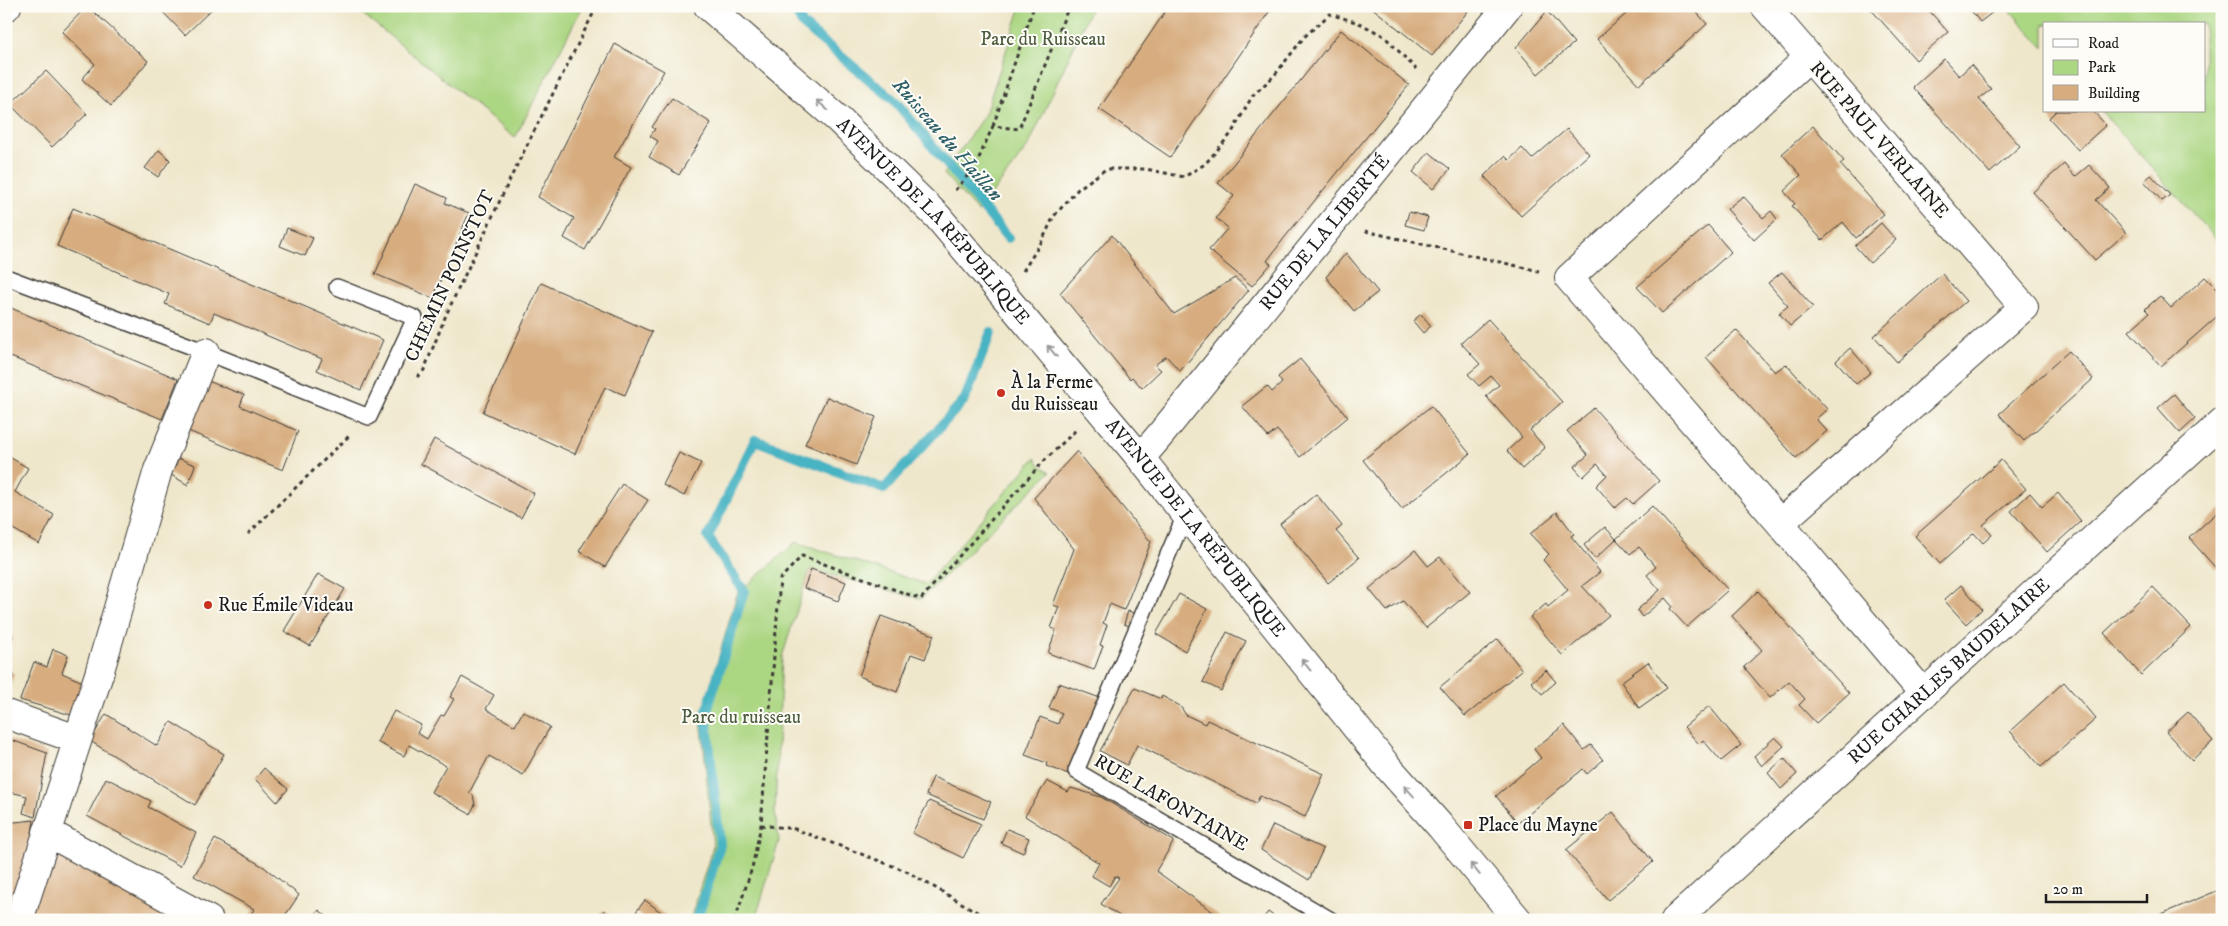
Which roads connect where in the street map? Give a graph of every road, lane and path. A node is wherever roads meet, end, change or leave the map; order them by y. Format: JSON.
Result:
{"nodes":[{"id":1,"x":598,"y":6,"type":"edge"},
{"id":2,"x":708,"y":6,"type":"edge"},
{"id":3,"x":1034,"y":6,"type":"edge"},
{"id":4,"x":1069,"y":6,"type":"edge"},
{"id":5,"x":1329,"y":6,"type":"edge"},
{"id":6,"x":1508,"y":6,"type":"edge"},
{"id":7,"x":1765,"y":6,"type":"edge"},
{"id":8,"x":1330,"y":14,"type":"junction"},
{"id":9,"x":1809,"y":57,"type":"junction"},
{"id":10,"x":1438,"y":92,"type":"junction"},
{"id":11,"x":993,"y":126,"type":"junction"},
{"id":12,"x":956,"y":189,"type":"dead end"},
{"id":13,"x":1332,"y":223,"type":"junction"},
{"id":14,"x":1021,"y":273,"type":"dead end"},
{"id":15,"x":6,"y":277,"type":"edge"},
{"id":16,"x":1569,"y":278,"type":"junction"},
{"id":17,"x":337,"y":287,"type":"dead end"},
{"id":18,"x":206,"y":352,"type":"junction"},
{"id":19,"x":410,"y":382,"type":"dead end"},
{"id":20,"x":370,"y":417,"type":"junction"},
{"id":21,"x":2222,"y":422,"type":"edge"},
{"id":22,"x":1082,"y":426,"type":"dead end"},
{"id":23,"x":1138,"y":455,"type":"junction"},
{"id":24,"x":1186,"y":515,"type":"junction"},
{"id":25,"x":1780,"y":523,"type":"junction"},
{"id":26,"x":248,"y":534,"type":"dead end"},
{"id":27,"x":1924,"y":694,"type":"junction"},
{"id":28,"x":6,"y":714,"type":"edge"},
{"id":29,"x":76,"y":739,"type":"junction"},
{"id":30,"x":761,"y":825,"type":"junction"},
{"id":31,"x":47,"y":832,"type":"junction"},
{"id":32,"x":1504,"y":913,"type":"edge"},
{"id":33,"x":19,"y":920,"type":"edge"},
{"id":34,"x":209,"y":920,"type":"edge"},
{"id":35,"x":736,"y":920,"type":"edge"},
{"id":36,"x":992,"y":920,"type":"edge"},
{"id":37,"x":1331,"y":920,"type":"edge"},
{"id":38,"x":1675,"y":920,"type":"edge"}],
"edges":[{"from":1,"to":19,"type":"path","name":"CHEMIN POINSTOT"},
{"from":23,"to":2,"type":"street","name":"AVENUE DE LA RÉPUBLIQUE","one_way":true},
{"from":3,"to":11,"type":"path"},
{"from":4,"to":11,"type":"path"},
{"from":5,"to":8,"type":"path"},
{"from":6,"to":10,"type":"street","name":"RUE DE LA LIBERTÉ"},
{"from":7,"to":9,"type":"street"},
{"from":8,"to":10,"type":"path"},
{"from":8,"to":14,"type":"path"},
{"from":9,"to":16,"type":"street","name":"RUE PAUL VERLAINE"},
{"from":9,"to":25,"type":"street","name":"RUE PAUL VERLAINE"},
{"from":10,"to":13,"type":"street","name":"RUE DE LA LIBERTÉ"},
{"from":11,"to":12,"type":"path"},
{"from":13,"to":16,"type":"path"},
{"from":13,"to":23,"type":"street","name":"RUE DE LA LIBERTÉ"},
{"from":15,"to":18,"type":"lane"},
{"from":16,"to":25,"type":"street"},
{"from":17,"to":20,"type":"lane"},
{"from":18,"to":20,"type":"lane"},
{"from":18,"to":29,"type":"street"},
{"from":20,"to":26,"type":"path"},
{"from":21,"to":27,"type":"street","name":"RUE CHARLES BAUDELAIRE"},
{"from":22,"to":30,"type":"path"},
{"from":23,"to":24,"type":"street","name":"AVENUE DE LA RÉPUBLIQUE"},
{"from":32,"to":24,"type":"street","name":"AVENUE DE LA RÉPUBLIQUE","one_way":true},
{"from":24,"to":37,"type":"lane","name":"RUE LAFONTAINE"},
{"from":25,"to":27,"type":"street"},
{"from":27,"to":38,"type":"street","name":"RUE CHARLES BAUDELAIRE"},
{"from":28,"to":29,"type":"street"},
{"from":29,"to":31,"type":"street"},
{"from":30,"to":35,"type":"path"},
{"from":30,"to":36,"type":"path"},
{"from":31,"to":33,"type":"street"},
{"from":31,"to":34,"type":"street"}]}
